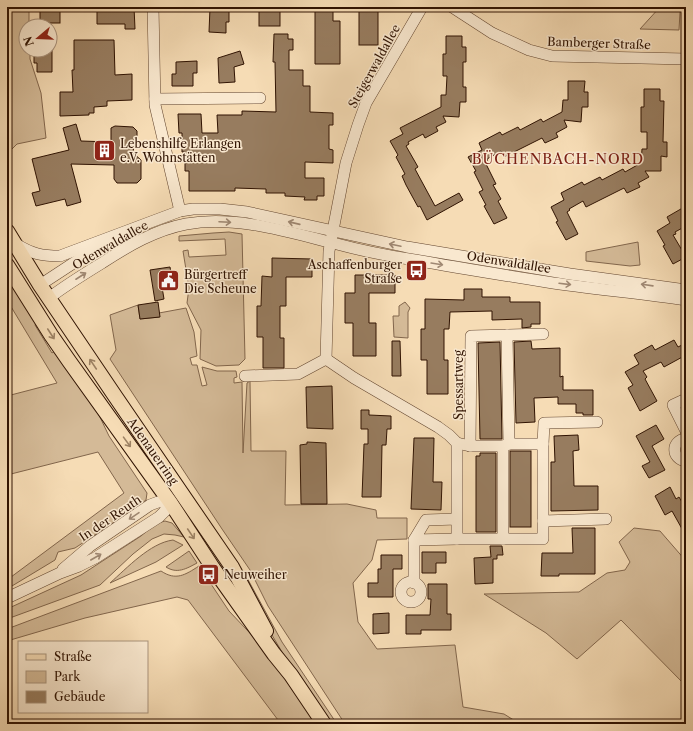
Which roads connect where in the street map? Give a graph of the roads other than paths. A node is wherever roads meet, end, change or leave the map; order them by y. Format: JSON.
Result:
{"nodes":[{"id":1,"x":153,"y":7,"type":"edge"},
{"id":2,"x":422,"y":7,"type":"edge"},
{"id":3,"x":452,"y":7,"type":"edge"},
{"id":4,"x":686,"y":59,"type":"edge"},
{"id":5,"x":260,"y":98,"type":"dead end"},
{"id":6,"x":154,"y":99,"type":"junction"},
{"id":7,"x":180,"y":211,"type":"junction"},
{"id":8,"x":7,"y":231,"type":"edge"},
{"id":9,"x":122,"y":232,"type":"junction"},
{"id":10,"x":331,"y":237,"type":"junction"},
{"id":11,"x":15,"y":244,"type":"junction"},
{"id":12,"x":7,"y":265,"type":"edge"},
{"id":13,"x":40,"y":285,"type":"junction"},
{"id":14,"x":686,"y":290,"type":"edge"},
{"id":15,"x":49,"y":298,"type":"junction"},
{"id":16,"x":686,"y":300,"type":"edge"},
{"id":17,"x":30,"y":301,"type":"junction"},
{"id":18,"x":543,"y":334,"type":"dead end"},
{"id":19,"x":507,"y":335,"type":"junction"},
{"id":20,"x":326,"y":359,"type":"junction"},
{"id":21,"x":245,"y":376,"type":"dead end"},
{"id":22,"x":686,"y":399,"type":"edge"},
{"id":23,"x":597,"y":422,"type":"dead end"},
{"id":24,"x":686,"y":431,"type":"edge"},
{"id":25,"x":686,"y":439,"type":"edge"},
{"id":26,"x":457,"y":443,"type":"junction"},
{"id":27,"x":543,"y":444,"type":"junction"},
{"id":28,"x":506,"y":445,"type":"junction"},
{"id":29,"x":470,"y":446,"type":"junction"},
{"id":30,"x":686,"y":460,"type":"edge"},
{"id":31,"x":182,"y":494,"type":"junction"},
{"id":32,"x":170,"y":502,"type":"junction"},
{"id":33,"x":457,"y":519,"type":"junction"},
{"id":34,"x":606,"y":519,"type":"dead end"},
{"id":35,"x":543,"y":521,"type":"junction"},
{"id":36,"x":457,"y":539,"type":"junction"},
{"id":37,"x":503,"y":539,"type":"junction"},
{"id":38,"x":414,"y":540,"type":"junction"},
{"id":39,"x":414,"y":583,"type":"dead end"},
{"id":40,"x":7,"y":598,"type":"edge"},
{"id":41,"x":291,"y":675,"type":"junction"},
{"id":42,"x":324,"y":724,"type":"edge"}],
"edges":[{"from":1,"to":6,"type":"street"},
{"from":2,"to":10,"type":"street","name":"Steigerwaldallee"},
{"from":3,"to":4,"type":"street","name":"Bamberger Straße"},
{"from":5,"to":6,"type":"street"},
{"from":6,"to":7,"type":"street"},
{"from":7,"to":9,"type":"street","name":"Odenwaldallee"},
{"from":10,"to":7,"type":"street","name":"Odenwaldallee","one_way":true},
{"from":8,"to":11,"type":"main road","name":"Adenauerring"},
{"from":9,"to":11,"type":"street","name":"Odenwaldallee"},
{"from":9,"to":13,"type":"street","name":"Odenwaldallee"},
{"from":14,"to":10,"type":"street","name":"Odenwaldallee","one_way":true},
{"from":15,"to":10,"type":"street","name":"Odenwaldallee","one_way":true},
{"from":10,"to":16,"type":"street","name":"Odenwaldallee","one_way":true},
{"from":10,"to":20,"type":"street"},
{"from":11,"to":13,"type":"main road","name":"Adenauerring"},
{"from":12,"to":17,"type":"main road","name":"Adenauerring"},
{"from":13,"to":15,"type":"main road","name":"Adenauerring"},
{"from":13,"to":17,"type":"main road"},
{"from":15,"to":17,"type":"main road"},
{"from":31,"to":15,"type":"main road","name":"Adenauerring","one_way":true},
{"from":17,"to":32,"type":"main road","name":"Adenauerring","one_way":true},
{"from":18,"to":19,"type":"street","name":"Spessartweg"},
{"from":19,"to":28,"type":"street"},
{"from":19,"to":29,"type":"street","name":"Spessartweg"},
{"from":20,"to":21,"type":"street"},
{"from":20,"to":26,"type":"street"},
{"from":22,"to":24,"type":"street"},
{"from":23,"to":27,"type":"street"},
{"from":25,"to":30,"type":"street"},
{"from":26,"to":29,"type":"street"},
{"from":26,"to":33,"type":"street"},
{"from":27,"to":28,"type":"street"},
{"from":27,"to":35,"type":"street"},
{"from":28,"to":29,"type":"street"},
{"from":28,"to":37,"type":"street"},
{"from":31,"to":32,"type":"main road"},
{"from":31,"to":41,"type":"main road","name":"Adenauerring"},
{"from":32,"to":40,"type":"street","name":"In der Reuth"},
{"from":32,"to":41,"type":"main road","name":"Adenauerring","one_way":true},
{"from":33,"to":36,"type":"street"},
{"from":33,"to":38,"type":"street"},
{"from":34,"to":35,"type":"street"},
{"from":35,"to":37,"type":"street"},
{"from":36,"to":37,"type":"street"},
{"from":36,"to":38,"type":"street"},
{"from":38,"to":39,"type":"street"},
{"from":41,"to":42,"type":"main road","name":"Adenauerring"}]}
